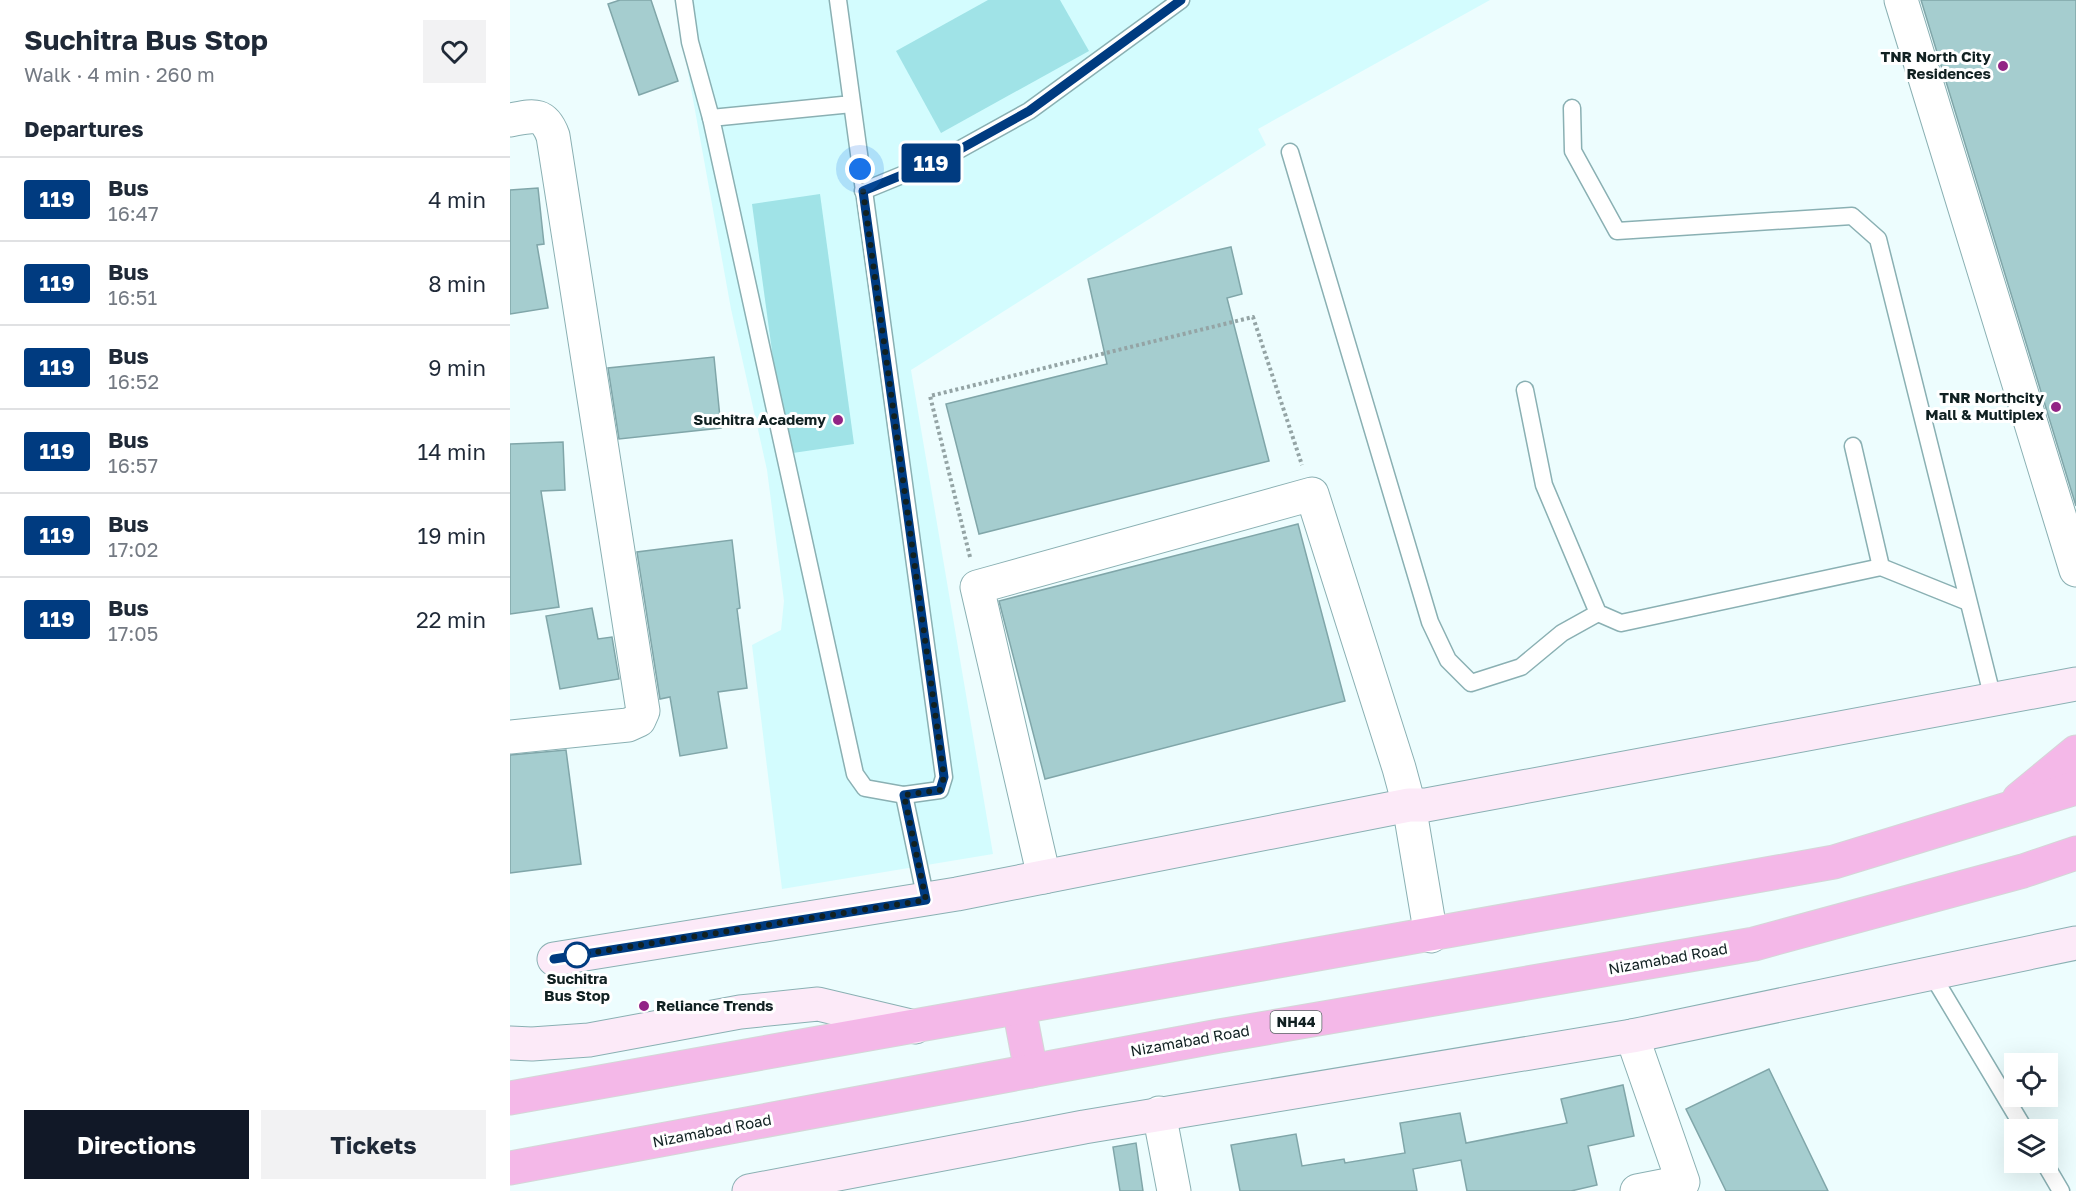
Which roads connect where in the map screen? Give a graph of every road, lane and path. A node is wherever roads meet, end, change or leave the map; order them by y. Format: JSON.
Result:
{"nodes":[{"id":1,"x":684,"y":0,"type":"edge"},
{"id":2,"x":838,"y":0,"type":"edge"},
{"id":3,"x":1181,"y":0,"type":"edge"},
{"id":4,"x":1900,"y":0,"type":"edge"},
{"id":5,"x":852,"y":104,"type":"junction"},
{"id":6,"x":1572,"y":108,"type":"dead end"},
{"id":7,"x":711,"y":118,"type":"junction"},
{"id":8,"x":510,"y":120,"type":"edge"},
{"id":9,"x":1290,"y":152,"type":"dead end"},
{"id":10,"x":863,"y":191,"type":"junction"},
{"id":11,"x":1525,"y":390,"type":"dead end"},
{"id":12,"x":1853,"y":446,"type":"dead end"},
{"id":13,"x":1312,"y":494,"type":"junction"},
{"id":14,"x":1881,"y":567,"type":"junction"},
{"id":15,"x":2076,"y":570,"type":"edge"},
{"id":16,"x":977,"y":587,"type":"junction"},
{"id":17,"x":1968,"y":602,"type":"junction"},
{"id":18,"x":1598,"y":613,"type":"junction"},
{"id":19,"x":2076,"y":684,"type":"edge"},
{"id":20,"x":1993,"y":699,"type":"junction"},
{"id":21,"x":510,"y":738,"type":"edge"},
{"id":22,"x":2076,"y":752,"type":"edge"},
{"id":23,"x":2076,"y":788,"type":"edge"},
{"id":24,"x":904,"y":795,"type":"junction"},
{"id":25,"x":1409,"y":805,"type":"junction"},
{"id":26,"x":2006,"y":810,"type":"junction"},
{"id":27,"x":2076,"y":853,"type":"edge"},
{"id":28,"x":1044,"y":877,"type":"junction"},
{"id":29,"x":926,"y":900,"type":"junction"},
{"id":30,"x":1431,"y":936,"type":"junction"},
{"id":31,"x":2076,"y":943,"type":"edge"},
{"id":32,"x":554,"y":959,"type":"dead end"},
{"id":33,"x":1931,"y":973,"type":"junction"},
{"id":34,"x":1019,"y":1008,"type":"junction"},
{"id":35,"x":915,"y":1027,"type":"junction"},
{"id":36,"x":1632,"y":1036,"type":"junction"},
{"id":37,"x":510,"y":1042,"type":"edge"},
{"id":38,"x":1031,"y":1071,"type":"junction"},
{"id":39,"x":510,"y":1098,"type":"edge"},
{"id":40,"x":1159,"y":1113,"type":"junction"},
{"id":41,"x":2018,"y":1119,"type":"edge"},
{"id":42,"x":510,"y":1168,"type":"edge"},
{"id":43,"x":2050,"y":1173,"type":"edge"},
{"id":44,"x":791,"y":1187,"type":"edge"},
{"id":45,"x":1685,"y":1187,"type":"edge"},
{"id":46,"x":748,"y":1191,"type":"edge"},
{"id":47,"x":1174,"y":1191,"type":"edge"},
{"id":48,"x":1637,"y":1191,"type":"edge"},
{"id":49,"x":2061,"y":1191,"type":"edge"}],
"edges":[{"from":1,"to":7,"type":"lane"},
{"from":2,"to":5,"type":"lane"},
{"from":3,"to":10,"type":"lane"},
{"from":4,"to":15,"type":"street"},
{"from":5,"to":7,"type":"lane"},
{"from":5,"to":10,"type":"lane"},
{"from":6,"to":17,"type":"lane"},
{"from":7,"to":24,"type":"lane"},
{"from":8,"to":21,"type":"street"},
{"from":9,"to":18,"type":"lane"},
{"from":10,"to":24,"type":"lane"},
{"from":11,"to":18,"type":"lane"},
{"from":12,"to":14,"type":"lane"},
{"from":13,"to":16,"type":"street"},
{"from":13,"to":16,"type":"path"},
{"from":13,"to":25,"type":"street"},
{"from":14,"to":17,"type":"lane"},
{"from":14,"to":18,"type":"lane"},
{"from":16,"to":28,"type":"street"},
{"from":17,"to":20,"type":"lane"},
{"from":19,"to":20,"type":"main road"},
{"from":20,"to":25,"type":"main road"},
{"from":22,"to":26,"type":"highway"},
{"from":23,"to":26,"type":"highway"},
{"from":24,"to":29,"type":"lane"},
{"from":25,"to":28,"type":"main road"},
{"from":25,"to":30,"type":"street"},
{"from":26,"to":30,"type":"highway"},
{"from":27,"to":38,"type":"highway","name":"Nizamabad Road","number":"NH44"},
{"from":28,"to":29,"type":"main road"},
{"from":29,"to":32,"type":"main road"},
{"from":30,"to":34,"type":"highway"},
{"from":31,"to":33,"type":"main road"},
{"from":33,"to":36,"type":"main road"},
{"from":33,"to":41,"type":"lane"},
{"from":34,"to":35,"type":"highway"},
{"from":34,"to":38,"type":"highway"},
{"from":35,"to":37,"type":"main road"},
{"from":35,"to":39,"type":"highway"},
{"from":36,"to":40,"type":"main road"},
{"from":36,"to":45,"type":"street"},
{"from":38,"to":42,"type":"highway","name":"Nizamabad Road","number":"NH44"},
{"from":40,"to":44,"type":"main road"},
{"from":40,"to":47,"type":"street"},
{"from":43,"to":49,"type":"lane"},
{"from":44,"to":46,"type":"main road"},
{"from":45,"to":48,"type":"street"}]}
